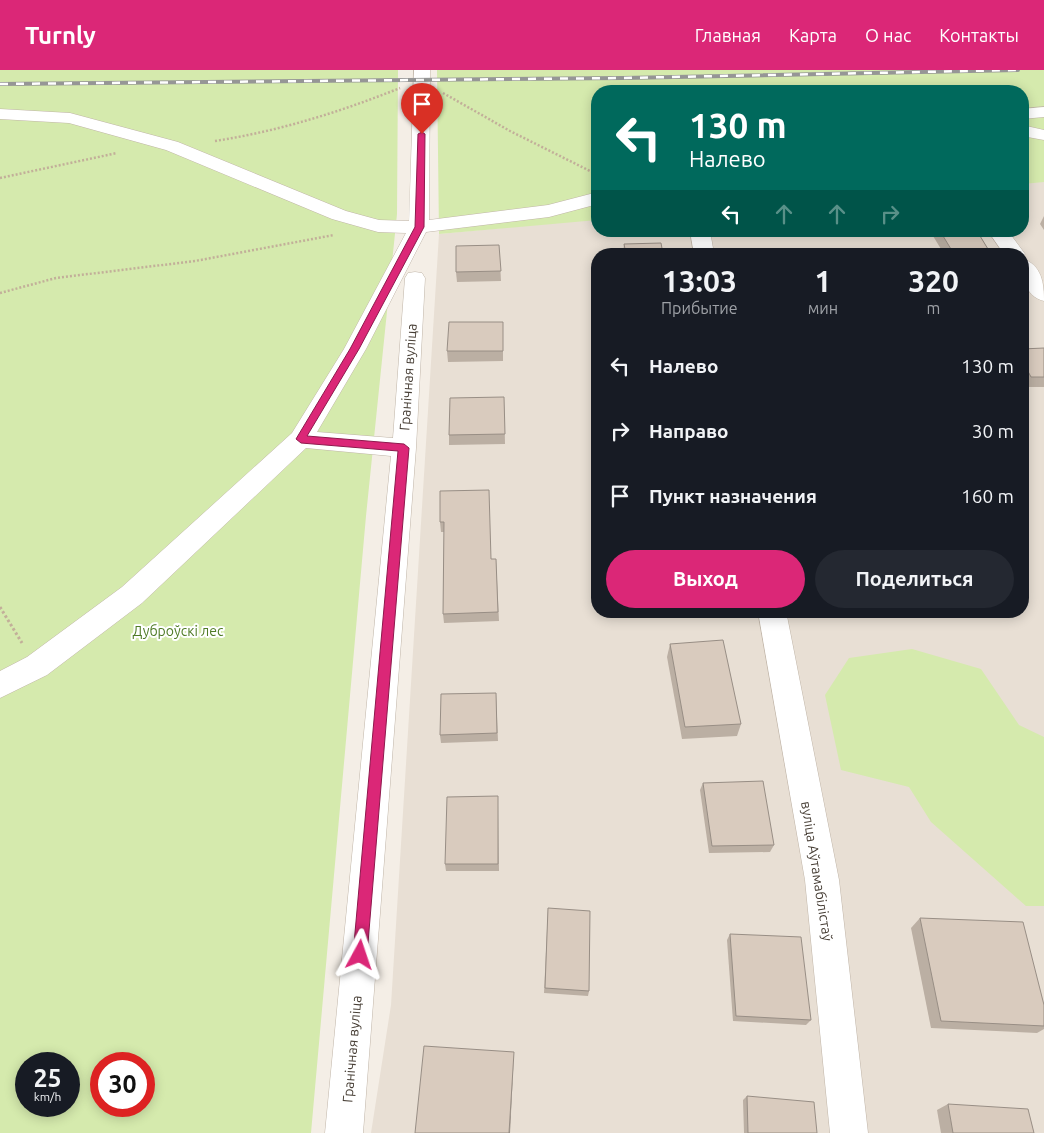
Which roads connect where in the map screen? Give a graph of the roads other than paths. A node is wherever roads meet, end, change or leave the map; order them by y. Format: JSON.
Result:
{"nodes":[{"id":1,"x":423,"y":75,"type":"edge"},
{"id":2,"x":1044,"y":112,"type":"edge"},
{"id":3,"x":1029,"y":113,"type":"edge"},
{"id":4,"x":0,"y":114,"type":"edge"},
{"id":5,"x":1029,"y":132,"type":"edge"},
{"id":6,"x":1044,"y":135,"type":"edge"},
{"id":7,"x":591,"y":200,"type":"edge"},
{"id":8,"x":420,"y":227,"type":"junction"},
{"id":9,"x":1002,"y":237,"type":"edge"},
{"id":10,"x":1010,"y":248,"type":"edge"},
{"id":11,"x":1029,"y":274,"type":"edge"},
{"id":12,"x":415,"y":278,"type":"dead end"},
{"id":13,"x":1044,"y":294,"type":"edge"},
{"id":14,"x":301,"y":439,"type":"junction"},
{"id":15,"x":404,"y":448,"type":"junction"},
{"id":16,"x":773,"y":618,"type":"edge"},
{"id":17,"x":0,"y":685,"type":"edge"},
{"id":18,"x":344,"y":1133,"type":"edge"},
{"id":19,"x":849,"y":1133,"type":"edge"}],
"edges":[{"from":1,"to":8,"type":"street"},
{"from":2,"to":3,"type":"street"},
{"from":4,"to":8,"type":"street"},
{"from":5,"to":6,"type":"street"},
{"from":7,"to":8,"type":"street"},
{"from":8,"to":14,"type":"street"},
{"from":9,"to":10,"type":"street"},
{"from":11,"to":13,"type":"street"},
{"from":12,"to":15,"type":"street","name":"Гранічная вуліца"},
{"from":14,"to":15,"type":"street"},
{"from":14,"to":17,"type":"street"},
{"from":15,"to":18,"type":"street","name":"Гранічная вуліца"},
{"from":16,"to":19,"type":"street","name":"вуліца Аўтамабілістаў"}]}
